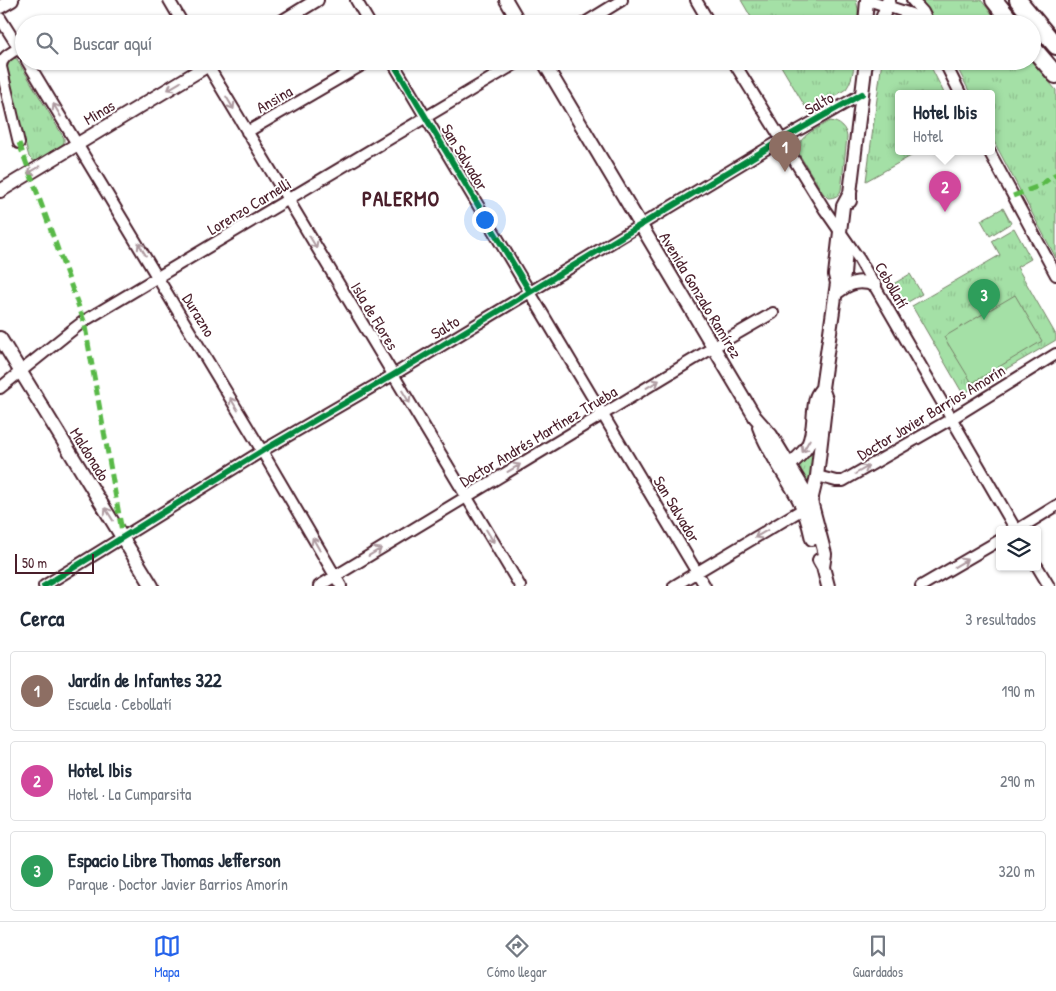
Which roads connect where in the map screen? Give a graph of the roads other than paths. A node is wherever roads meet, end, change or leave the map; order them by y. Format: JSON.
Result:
{"nodes":[{"id":1,"x":12,"y":0,"type":"edge"},
{"id":2,"x":169,"y":0,"type":"edge"},
{"id":3,"x":317,"y":0,"type":"edge"},
{"id":4,"x":356,"y":0,"type":"edge"},
{"id":5,"x":506,"y":0,"type":"edge"},
{"id":6,"x":622,"y":0,"type":"edge"},
{"id":7,"x":696,"y":0,"type":"edge"},
{"id":8,"x":867,"y":0,"type":"edge"},
{"id":9,"x":912,"y":0,"type":"edge"},
{"id":10,"x":994,"y":0,"type":"edge"},
{"id":11,"x":1018,"y":0,"type":"edge"},
{"id":12,"x":888,"y":3,"type":"edge"},
{"id":13,"x":0,"y":7,"type":"edge"},
{"id":14,"x":178,"y":15,"type":"edge"},
{"id":15,"x":293,"y":15,"type":"edge"},
{"id":16,"x":365,"y":15,"type":"edge"},
{"id":17,"x":515,"y":15,"type":"edge"},
{"id":18,"x":598,"y":15,"type":"edge"},
{"id":19,"x":705,"y":15,"type":"edge"},
{"id":20,"x":866,"y":15,"type":"edge"},
{"id":21,"x":883,"y":15,"type":"edge"},
{"id":22,"x":912,"y":15,"type":"edge"},
{"id":23,"x":924,"y":15,"type":"edge"},
{"id":24,"x":1006,"y":15,"type":"edge"},
{"id":25,"x":1030,"y":15,"type":"edge"},
{"id":26,"x":0,"y":18,"type":"edge"},
{"id":27,"x":1041,"y":28,"type":"edge"},
{"id":28,"x":15,"y":42,"type":"edge"},
{"id":29,"x":1056,"y":46,"type":"edge"},
{"id":30,"x":15,"y":55,"type":"edge"},
{"id":31,"x":1041,"y":57,"type":"edge"},
{"id":32,"x":33,"y":70,"type":"edge"},
{"id":33,"x":198,"y":70,"type":"edge"},
{"id":34,"x":213,"y":70,"type":"edge"},
{"id":35,"x":354,"y":70,"type":"edge"},
{"id":36,"x":397,"y":70,"type":"edge"},
{"id":37,"x":505,"y":70,"type":"edge"},
{"id":38,"x":548,"y":70,"type":"edge"},
{"id":39,"x":738,"y":70,"type":"edge"},
{"id":40,"x":865,"y":70,"type":"edge"},
{"id":41,"x":948,"y":70,"type":"edge"},
{"id":42,"x":1056,"y":75,"type":"edge"},
{"id":43,"x":958,"y":90,"type":"edge"},
{"id":44,"x":862,"y":94,"type":"junction"},
{"id":45,"x":426,"y":117,"type":"junction"},
{"id":46,"x":247,"y":132,"type":"junction"},
{"id":47,"x":781,"y":140,"type":"junction"},
{"id":48,"x":19,"y":143,"type":"dead end"},
{"id":49,"x":78,"y":144,"type":"junction"},
{"id":50,"x":991,"y":155,"type":"edge"},
{"id":51,"x":0,"y":191,"type":"edge"},
{"id":52,"x":288,"y":200,"type":"junction"},
{"id":53,"x":640,"y":226,"type":"junction"},
{"id":54,"x":844,"y":236,"type":"junction"},
{"id":55,"x":1056,"y":275,"type":"edge"},
{"id":56,"x":158,"y":277,"type":"junction"},
{"id":57,"x":875,"y":285,"type":"junction"},
{"id":58,"x":837,"y":288,"type":"junction"},
{"id":59,"x":530,"y":292,"type":"junction"},
{"id":60,"x":773,"y":313,"type":"dead end"},
{"id":61,"x":0,"y":338,"type":"edge"},
{"id":62,"x":714,"y":347,"type":"junction"},
{"id":63,"x":1056,"y":354,"type":"edge"},
{"id":64,"x":20,"y":371,"type":"junction"},
{"id":65,"x":393,"y":375,"type":"junction"},
{"id":66,"x":0,"y":388,"type":"edge"},
{"id":67,"x":822,"y":388,"type":"junction"},
{"id":68,"x":603,"y":414,"type":"junction"},
{"id":69,"x":952,"y":419,"type":"junction"},
{"id":70,"x":262,"y":451,"type":"junction"},
{"id":71,"x":786,"y":469,"type":"junction"},
{"id":72,"x":817,"y":476,"type":"junction"},
{"id":73,"x":467,"y":496,"type":"junction"},
{"id":74,"x":807,"y":505,"type":"junction"},
{"id":75,"x":1056,"y":506,"type":"edge"},
{"id":76,"x":1014,"y":526,"type":"edge"},
{"id":77,"x":1023,"y":526,"type":"edge"},
{"id":78,"x":123,"y":537,"type":"junction"},
{"id":79,"x":996,"y":542,"type":"edge"},
{"id":80,"x":1040,"y":571,"type":"edge"},
{"id":81,"x":697,"y":572,"type":"junction"},
{"id":82,"x":335,"y":576,"type":"junction"},
{"id":83,"x":44,"y":586,"type":"edge"},
{"id":84,"x":152,"y":586,"type":"edge"},
{"id":85,"x":318,"y":586,"type":"edge"},
{"id":86,"x":341,"y":586,"type":"edge"},
{"id":87,"x":520,"y":586,"type":"edge"},
{"id":88,"x":674,"y":586,"type":"edge"},
{"id":89,"x":705,"y":586,"type":"edge"},
{"id":90,"x":828,"y":586,"type":"edge"},
{"id":91,"x":921,"y":586,"type":"edge"},
{"id":92,"x":1049,"y":586,"type":"edge"}],
"edges":[{"from":1,"to":13,"type":"street"},
{"from":2,"to":14,"type":"street"},
{"from":3,"to":15,"type":"street"},
{"from":4,"to":16,"type":"street"},
{"from":5,"to":17,"type":"street"},
{"from":6,"to":18,"type":"street"},
{"from":7,"to":19,"type":"street"},
{"from":8,"to":12,"type":"street"},
{"from":8,"to":20,"type":"street"},
{"from":9,"to":23,"type":"street"},
{"from":10,"to":24,"type":"main road"},
{"from":11,"to":25,"type":"main road"},
{"from":12,"to":21,"type":"street"},
{"from":12,"to":22,"type":"street"},
{"from":26,"to":28,"type":"street"},
{"from":27,"to":29,"type":"main road"},
{"from":30,"to":48,"type":"street"},
{"from":31,"to":42,"type":"main road"},
{"from":49,"to":32,"type":"street","name":"Durazno","one_way":true},
{"from":33,"to":49,"type":"street","name":"Minas","one_way":true},
{"from":34,"to":46,"type":"street","name":"Isla de Flores","one_way":true},
{"from":35,"to":46,"type":"street","name":"Ansina"},
{"from":36,"to":45,"type":"street","name":"San Salvador"},
{"from":37,"to":45,"type":"street","name":"Lorenzo Carnelli"},
{"from":38,"to":53,"type":"street","name":"Avenida Gonzalo Ramírez"},
{"from":39,"to":47,"type":"street","name":"Cebollatí"},
{"from":40,"to":44,"type":"street"},
{"from":41,"to":43,"type":"street"},
{"from":44,"to":47,"type":"street","name":"Salto"},
{"from":44,"to":54,"type":"street"},
{"from":45,"to":52,"type":"street","name":"Lorenzo Carnelli"},
{"from":45,"to":59,"type":"street","name":"San Salvador"},
{"from":46,"to":52,"type":"street","name":"Isla de Flores"},
{"from":47,"to":53,"type":"street","name":"Salto"},
{"from":47,"to":54,"type":"street","name":"Cebollatí"},
{"from":49,"to":51,"type":"street","name":"Minas","one_way":true},
{"from":56,"to":49,"type":"street","name":"Durazno","one_way":true},
{"from":50,"to":55,"type":"street"},
{"from":52,"to":56,"type":"street","name":"Lorenzo Carnelli"},
{"from":52,"to":65,"type":"street","name":"Isla de Flores","one_way":true},
{"from":53,"to":59,"type":"street","name":"Salto"},
{"from":53,"to":62,"type":"street","name":"Avenida Gonzalo Ramírez"},
{"from":54,"to":57,"type":"street","name":"Cebollatí"},
{"from":54,"to":58,"type":"street"},
{"from":56,"to":64,"type":"street","name":"Lorenzo Carnelli"},
{"from":70,"to":56,"type":"street","name":"Durazno","one_way":true},
{"from":57,"to":58,"type":"street"},
{"from":57,"to":69,"type":"street","name":"Cebollatí"},
{"from":58,"to":67,"type":"street"},
{"from":59,"to":65,"type":"street","name":"Salto"},
{"from":59,"to":68,"type":"street","name":"San Salvador"},
{"from":60,"to":62,"type":"street","name":"Doctor Andrés Martínez Trueba"},
{"from":61,"to":64,"type":"street","name":"Maldonado"},
{"from":68,"to":62,"type":"street","name":"Doctor Andrés Martínez Trueba","one_way":true},
{"from":62,"to":71,"type":"street","name":"Avenida Gonzalo Ramírez"},
{"from":63,"to":69,"type":"street","name":"Doctor Javier Barrios Amorín"},
{"from":64,"to":66,"type":"street","name":"Lorenzo Carnelli"},
{"from":78,"to":64,"type":"street","name":"Maldonado","one_way":true},
{"from":65,"to":70,"type":"street","name":"Salto"},
{"from":65,"to":73,"type":"street","name":"Isla de Flores","one_way":true},
{"from":67,"to":71,"type":"street","one_way":true},
{"from":67,"to":72,"type":"street"},
{"from":73,"to":68,"type":"street","name":"Doctor Andrés Martínez Trueba","one_way":true},
{"from":68,"to":81,"type":"street","name":"San Salvador"},
{"from":72,"to":69,"type":"street","name":"Doctor Javier Barrios Amorín","one_way":true},
{"from":69,"to":76,"type":"street","name":"Cebollatí"},
{"from":70,"to":78,"type":"street","name":"Salto"},
{"from":82,"to":70,"type":"street","name":"Durazno","one_way":true},
{"from":71,"to":74,"type":"street","name":"Avenida Gonzalo Ramírez"},
{"from":72,"to":74,"type":"street"},
{"from":82,"to":73,"type":"street","name":"Doctor Andrés Martínez Trueba","one_way":true},
{"from":73,"to":87,"type":"street","name":"Isla de Flores","one_way":true},
{"from":74,"to":81,"type":"street","one_way":true},
{"from":74,"to":90,"type":"street","name":"Avenida Gonzalo Ramírez"},
{"from":75,"to":77,"type":"street"},
{"from":78,"to":83,"type":"street","name":"Salto"},
{"from":78,"to":84,"type":"street","name":"Maldonado"},
{"from":91,"to":79,"type":"street","one_way":true},
{"from":80,"to":92,"type":"street"},
{"from":81,"to":88,"type":"street"},
{"from":81,"to":89,"type":"street","name":"San Salvador"},
{"from":82,"to":85,"type":"street","name":"Doctor Andrés Martínez Trueba"},
{"from":82,"to":86,"type":"street","name":"Durazno"}]}
